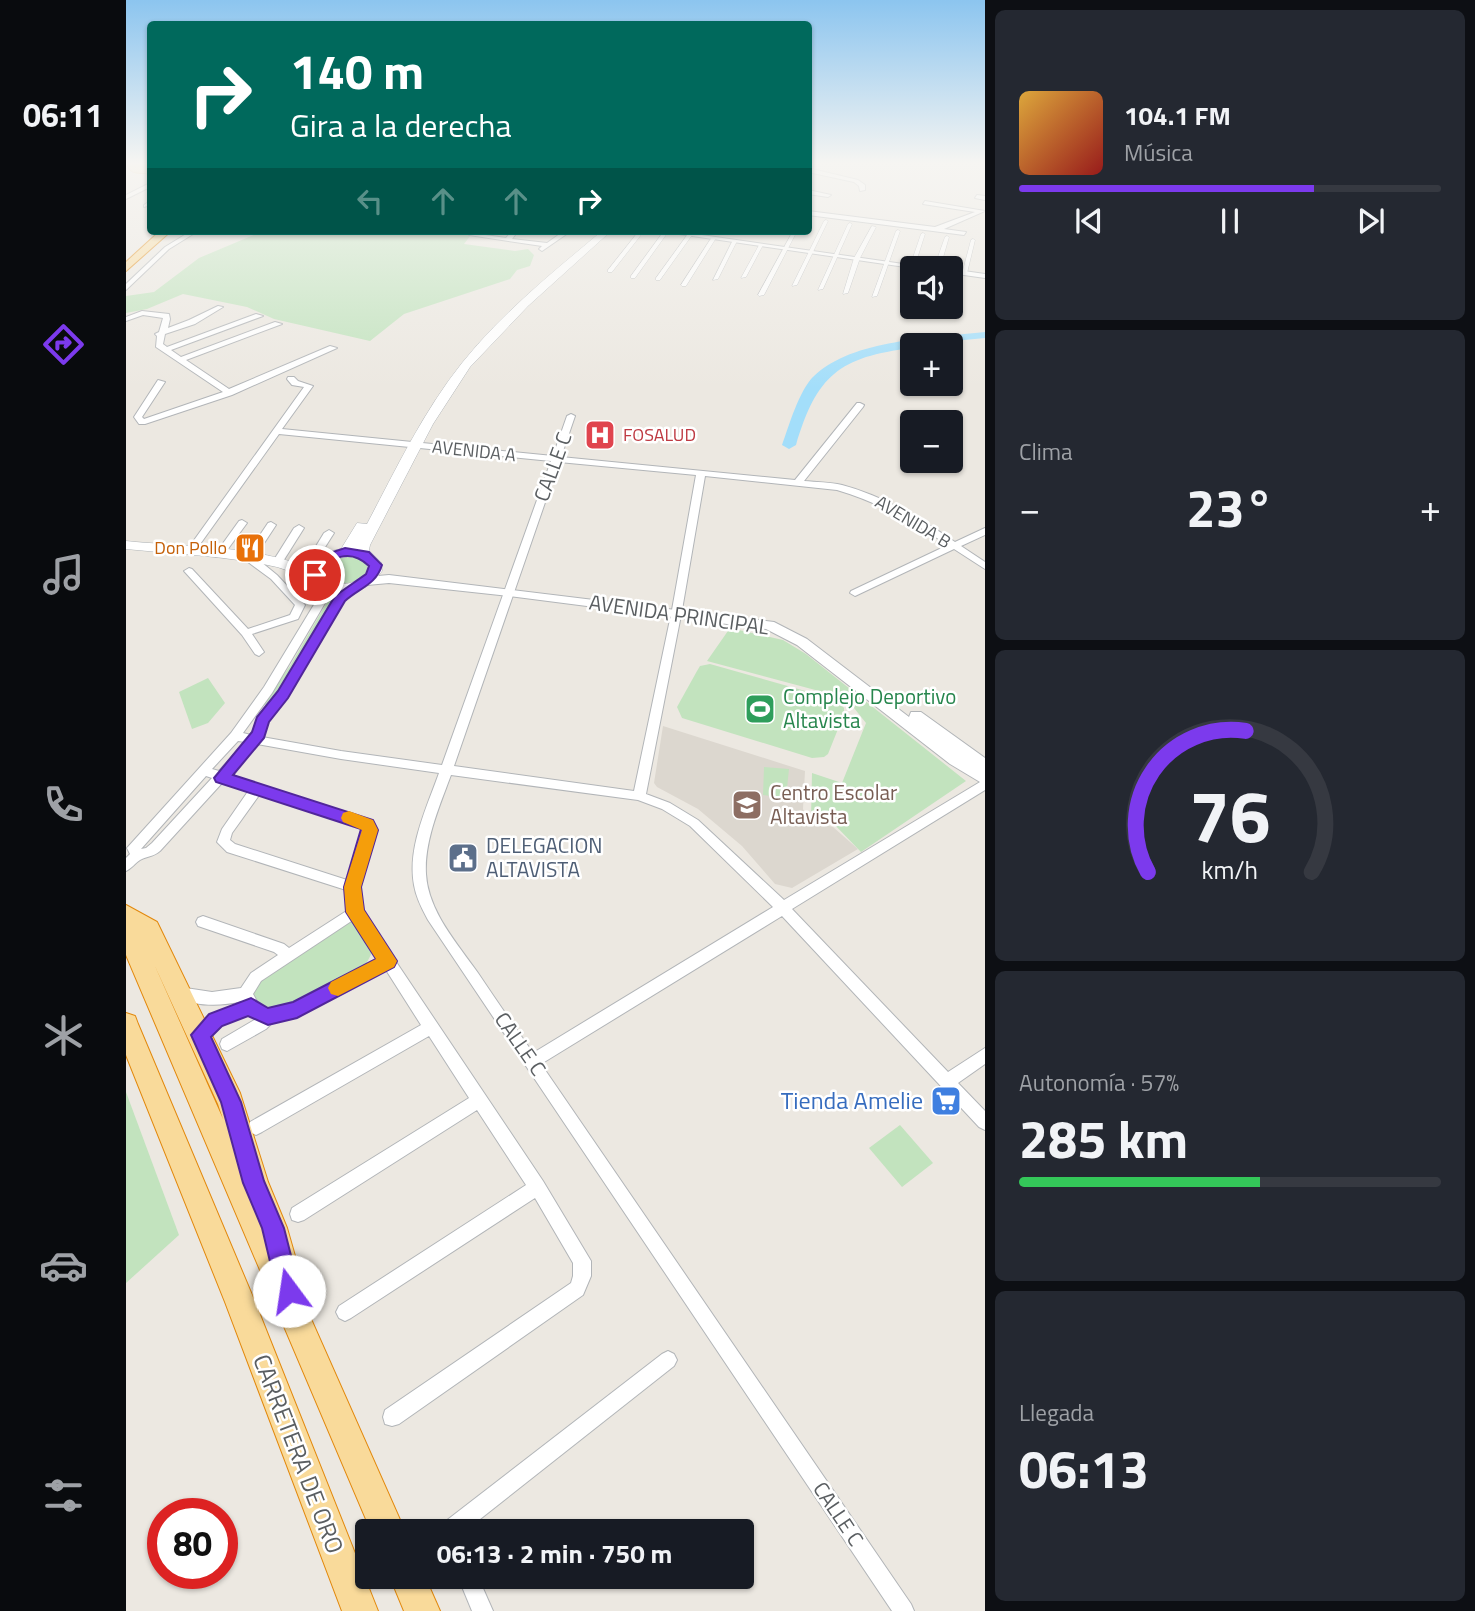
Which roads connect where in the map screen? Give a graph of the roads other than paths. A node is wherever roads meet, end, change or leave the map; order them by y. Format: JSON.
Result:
{"nodes":[{"id":1,"x":147,"y":238,"type":"edge"},
{"id":2,"x":157,"y":238,"type":"edge"},
{"id":3,"x":162,"y":238,"type":"edge"},
{"id":4,"x":183,"y":238,"type":"edge"},
{"id":5,"x":496,"y":238,"type":"edge"},
{"id":6,"x":497,"y":238,"type":"edge"},
{"id":7,"x":557,"y":238,"type":"edge"},
{"id":8,"x":590,"y":238,"type":"edge"},
{"id":9,"x":599,"y":238,"type":"edge"},
{"id":10,"x":636,"y":238,"type":"edge"},
{"id":11,"x":660,"y":238,"type":"edge"},
{"id":12,"x":688,"y":238,"type":"edge"},
{"id":13,"x":714,"y":238,"type":"edge"},
{"id":14,"x":715,"y":238,"type":"edge"},
{"id":15,"x":791,"y":238,"type":"edge"},
{"id":16,"x":816,"y":238,"type":"edge"},
{"id":17,"x":844,"y":238,"type":"edge"},
{"id":18,"x":868,"y":238,"type":"edge"},
{"id":19,"x":895,"y":238,"type":"edge"},
{"id":20,"x":921,"y":238,"type":"edge"},
{"id":21,"x":947,"y":238,"type":"edge"},
{"id":22,"x":509,"y":240,"type":"joint"},
{"id":23,"x":973,"y":240,"type":"dead end"},
{"id":24,"x":735,"y":241,"type":"junction"},
{"id":25,"x":489,"y":245,"type":"dead end"},
{"id":26,"x":548,"y":245,"type":"junction"},
{"id":27,"x":761,"y":245,"type":"junction"},
{"id":28,"x":786,"y":248,"type":"junction"},
{"id":29,"x":540,"y":250,"type":"dead end"},
{"id":30,"x":809,"y":251,"type":"junction"},
{"id":31,"x":836,"y":255,"type":"junction"},
{"id":32,"x":133,"y":256,"type":"edge"},
{"id":33,"x":914,"y":256,"type":"edge"},
{"id":34,"x":941,"y":256,"type":"edge"},
{"id":35,"x":858,"y":258,"type":"junction"},
{"id":36,"x":886,"y":262,"type":"junction"},
{"id":37,"x":900,"y":264,"type":"edge"},
{"id":38,"x":126,"y":268,"type":"edge"},
{"id":39,"x":611,"y":271,"type":"dead end"},
{"id":40,"x":964,"y":273,"type":"joint"},
{"id":41,"x":985,"y":275,"type":"edge"},
{"id":42,"x":632,"y":277,"type":"dead end"},
{"id":43,"x":743,"y":277,"type":"dead end"},
{"id":44,"x":658,"y":279,"type":"dead end"},
{"id":45,"x":715,"y":279,"type":"dead end"},
{"id":46,"x":684,"y":285,"type":"dead end"},
{"id":47,"x":794,"y":285,"type":"dead end"},
{"id":48,"x":126,"y":288,"type":"edge"},
{"id":49,"x":820,"y":289,"type":"dead end"},
{"id":50,"x":845,"y":293,"type":"dead end"},
{"id":51,"x":761,"y":295,"type":"dead end"},
{"id":52,"x":874,"y":296,"type":"dead end"},
{"id":53,"x":220,"y":307,"type":"dead end"},
{"id":54,"x":259,"y":316,"type":"dead end"},
{"id":55,"x":126,"y":320,"type":"edge"},
{"id":56,"x":278,"y":324,"type":"dead end"},
{"id":57,"x":159,"y":334,"type":"junction"},
{"id":58,"x":333,"y":348,"type":"dead end"},
{"id":59,"x":165,"y":350,"type":"junction"},
{"id":60,"x":180,"y":360,"type":"junction"},
{"id":61,"x":290,"y":379,"type":"dead end"},
{"id":62,"x":161,"y":382,"type":"dead end"},
{"id":63,"x":229,"y":393,"type":"junction"},
{"id":64,"x":860,"y":405,"type":"dead end"},
{"id":65,"x":572,"y":416,"type":"dead end"},
{"id":66,"x":278,"y":431,"type":"junction"},
{"id":67,"x":412,"y":445,"type":"junction"},
{"id":68,"x":556,"y":459,"type":"junction"},
{"id":69,"x":701,"y":473,"type":"junction"},
{"id":70,"x":799,"y":481,"type":"junction"},
{"id":71,"x":838,"y":487,"type":"joint"},
{"id":72,"x":242,"y":523,"type":"dead end"},
{"id":73,"x":271,"y":525,"type":"dead end"},
{"id":74,"x":299,"y":528,"type":"dead end"},
{"id":75,"x":985,"y":531,"type":"edge"},
{"id":76,"x":329,"y":533,"type":"dead end"},
{"id":77,"x":126,"y":545,"type":"edge"},
{"id":78,"x":954,"y":545,"type":"junction"},
{"id":79,"x":190,"y":552,"type":"junction"},
{"id":80,"x":338,"y":554,"type":"junction"},
{"id":81,"x":219,"y":555,"type":"junction"},
{"id":82,"x":250,"y":559,"type":"junction"},
{"id":83,"x":313,"y":561,"type":"junction"},
{"id":84,"x":372,"y":561,"type":"junction"},
{"id":85,"x":275,"y":566,"type":"junction"},
{"id":86,"x":985,"y":566,"type":"edge"},
{"id":87,"x":189,"y":571,"type":"dead end"},
{"id":88,"x":368,"y":581,"type":"junction"},
{"id":89,"x":320,"y":582,"type":"junction"},
{"id":90,"x":352,"y":587,"type":"junction"},
{"id":91,"x":510,"y":588,"type":"junction"},
{"id":92,"x":855,"y":593,"type":"dead end"},
{"id":93,"x":677,"y":609,"type":"junction"},
{"id":94,"x":246,"y":633,"type":"junction"},
{"id":95,"x":259,"y":652,"type":"dead end"},
{"id":96,"x":256,"y":708,"type":"junction"},
{"id":97,"x":270,"y":711,"type":"junction"},
{"id":98,"x":236,"y":736,"type":"junction"},
{"id":99,"x":255,"y":739,"type":"junction"},
{"id":100,"x":985,"y":766,"type":"edge"},
{"id":101,"x":447,"y":769,"type":"junction"},
{"id":102,"x":205,"y":771,"type":"junction"},
{"id":103,"x":222,"y":778,"type":"junction"},
{"id":104,"x":985,"y":779,"type":"edge"},
{"id":105,"x":985,"y":784,"type":"edge"},
{"id":106,"x":256,"y":790,"type":"junction"},
{"id":107,"x":639,"y":796,"type":"junction"},
{"id":108,"x":138,"y":854,"type":"junction"},
{"id":109,"x":126,"y":866,"type":"edge"},
{"id":110,"x":352,"y":887,"type":"junction"},
{"id":111,"x":782,"y":908,"type":"junction"},
{"id":112,"x":355,"y":912,"type":"junction"},
{"id":113,"x":126,"y":915,"type":"edge"},
{"id":114,"x":203,"y":922,"type":"dead end"},
{"id":115,"x":126,"y":928,"type":"edge"},
{"id":116,"x":287,"y":955,"type":"junction"},
{"id":117,"x":388,"y":961,"type":"junction"},
{"id":118,"x":179,"y":992,"type":"junction"},
{"id":119,"x":248,"y":1000,"type":"junction"},
{"id":120,"x":268,"y":1016,"type":"junction"},
{"id":121,"x":126,"y":1024,"type":"edge"},
{"id":122,"x":431,"y":1027,"type":"junction"},
{"id":123,"x":200,"y":1035,"type":"junction"},
{"id":124,"x":227,"y":1044,"type":"dead end"},
{"id":125,"x":985,"y":1055,"type":"edge"},
{"id":126,"x":533,"y":1061,"type":"junction"},
{"id":127,"x":947,"y":1082,"type":"junction"},
{"id":128,"x":478,"y":1101,"type":"junction"},
{"id":129,"x":985,"y":1122,"type":"edge"},
{"id":130,"x":256,"y":1128,"type":"dead end"},
{"id":131,"x":537,"y":1187,"type":"junction"},
{"id":132,"x":298,"y":1214,"type":"dead end"},
{"id":133,"x":294,"y":1312,"type":"junction"},
{"id":134,"x":345,"y":1312,"type":"dead end"},
{"id":135,"x":668,"y":1360,"type":"dead end"},
{"id":136,"x":392,"y":1417,"type":"dead end"},
{"id":137,"x":383,"y":1519,"type":"edge"},
{"id":138,"x":464,"y":1519,"type":"edge"},
{"id":139,"x":412,"y":1589,"type":"edge"},
{"id":140,"x":473,"y":1589,"type":"edge"},
{"id":141,"x":360,"y":1611,"type":"edge"},
{"id":142,"x":422,"y":1611,"type":"edge"},
{"id":143,"x":483,"y":1611,"type":"edge"},
{"id":144,"x":904,"y":1611,"type":"edge"}],
"edges":[{"from":1,"to":32,"type":"highway"},
{"from":2,"to":32,"type":"highway"},
{"from":3,"to":32,"type":"highway"},
{"from":4,"to":48,"type":"street"},
{"from":5,"to":25,"type":"street"},
{"from":6,"to":22,"type":"street"},
{"from":7,"to":26,"type":"street"},
{"from":8,"to":67,"type":"main road"},
{"from":9,"to":67,"type":"main road"},
{"from":10,"to":39,"type":"street"},
{"from":11,"to":42,"type":"street"},
{"from":12,"to":44,"type":"street"},
{"from":13,"to":46,"type":"street"},
{"from":14,"to":24,"type":"street"},
{"from":15,"to":28,"type":"street"},
{"from":16,"to":30,"type":"street"},
{"from":17,"to":31,"type":"street"},
{"from":18,"to":35,"type":"street"},
{"from":19,"to":36,"type":"street"},
{"from":20,"to":33,"type":"street"},
{"from":21,"to":34,"type":"street"},
{"from":22,"to":26,"type":"street"},
{"from":23,"to":40,"type":"street"},
{"from":24,"to":27,"type":"street"},
{"from":24,"to":45,"type":"street"},
{"from":26,"to":29,"type":"street"},
{"from":27,"to":28,"type":"street"},
{"from":27,"to":43,"type":"street"},
{"from":28,"to":30,"type":"street"},
{"from":28,"to":51,"type":"street"},
{"from":30,"to":31,"type":"street"},
{"from":30,"to":47,"type":"street"},
{"from":31,"to":35,"type":"street"},
{"from":31,"to":49,"type":"street"},
{"from":32,"to":38,"type":"highway"},
{"from":35,"to":36,"type":"street"},
{"from":35,"to":50,"type":"street"},
{"from":36,"to":37,"type":"street"},
{"from":36,"to":52,"type":"street"},
{"from":40,"to":41,"type":"street"},
{"from":53,"to":57,"type":"street"},
{"from":54,"to":59,"type":"street"},
{"from":55,"to":57,"type":"street"},
{"from":56,"to":60,"type":"street"},
{"from":57,"to":59,"type":"street"},
{"from":58,"to":63,"type":"street"},
{"from":59,"to":60,"type":"street"},
{"from":60,"to":63,"type":"street"},
{"from":61,"to":66,"type":"street"},
{"from":62,"to":63,"type":"street"},
{"from":64,"to":70,"type":"street"},
{"from":65,"to":68,"type":"street","name":"CALLE C"},
{"from":66,"to":67,"type":"street","name":"AVENIDA A"},
{"from":66,"to":79,"type":"street"},
{"from":67,"to":68,"type":"street","name":"AVENIDA A"},
{"from":67,"to":80,"type":"main road"},
{"from":67,"to":84,"type":"main road"},
{"from":68,"to":69,"type":"street","name":"AVENIDA A"},
{"from":68,"to":91,"type":"street","name":"CALLE C"},
{"from":69,"to":70,"type":"street","name":"AVENIDA A"},
{"from":69,"to":93,"type":"street"},
{"from":70,"to":71,"type":"street","name":"AVENIDA A"},
{"from":71,"to":78,"type":"street","name":"AVENIDA B"},
{"from":72,"to":81,"type":"street"},
{"from":73,"to":82,"type":"street"},
{"from":74,"to":85,"type":"street"},
{"from":75,"to":78,"type":"street"},
{"from":76,"to":83,"type":"street"},
{"from":77,"to":79,"type":"main road"},
{"from":78,"to":86,"type":"street","name":"AVENIDA B"},
{"from":78,"to":92,"type":"street"},
{"from":79,"to":81,"type":"main road"},
{"from":80,"to":83,"type":"main road"},
{"from":80,"to":84,"type":"main road"},
{"from":80,"to":89,"type":"main road"},
{"from":81,"to":82,"type":"main road"},
{"from":82,"to":85,"type":"main road"},
{"from":83,"to":85,"type":"main road"},
{"from":84,"to":88,"type":"main road"},
{"from":84,"to":91,"type":"street","name":"AVENIDA PRINCIPAL"},
{"from":85,"to":89,"type":"main road"},
{"from":85,"to":94,"type":"street"},
{"from":87,"to":94,"type":"street"},
{"from":88,"to":90,"type":"main road"},
{"from":88,"to":91,"type":"street","name":"AVENIDA PRINCIPAL"},
{"from":89,"to":90,"type":"main road"},
{"from":89,"to":96,"type":"street"},
{"from":90,"to":97,"type":"street"},
{"from":91,"to":93,"type":"street","name":"AVENIDA PRINCIPAL"},
{"from":91,"to":101,"type":"street","name":"CALLE C"},
{"from":93,"to":100,"type":"street","name":"AVENIDA PRINCIPAL"},
{"from":93,"to":104,"type":"street","name":"AVENIDA PRINCIPAL"},
{"from":93,"to":107,"type":"street"},
{"from":94,"to":95,"type":"street"},
{"from":96,"to":97,"type":"street"},
{"from":96,"to":98,"type":"street"},
{"from":97,"to":99,"type":"street"},
{"from":98,"to":99,"type":"street"},
{"from":98,"to":102,"type":"street"},
{"from":99,"to":101,"type":"street"},
{"from":99,"to":103,"type":"street"},
{"from":101,"to":107,"type":"street"},
{"from":101,"to":126,"type":"street","name":"CALLE C"},
{"from":102,"to":103,"type":"street"},
{"from":102,"to":108,"type":"street"},
{"from":103,"to":106,"type":"street"},
{"from":103,"to":108,"type":"street"},
{"from":105,"to":111,"type":"street"},
{"from":106,"to":110,"type":"street"},
{"from":106,"to":110,"type":"street"},
{"from":107,"to":111,"type":"street"},
{"from":108,"to":109,"type":"street"},
{"from":110,"to":112,"type":"street"},
{"from":111,"to":126,"type":"street"},
{"from":111,"to":127,"type":"street"},
{"from":112,"to":116,"type":"street"},
{"from":112,"to":117,"type":"street"},
{"from":113,"to":118,"type":"highway"},
{"from":114,"to":116,"type":"street"},
{"from":115,"to":133,"type":"highway"},
{"from":116,"to":119,"type":"street"},
{"from":117,"to":120,"type":"street"},
{"from":117,"to":122,"type":"street"},
{"from":118,"to":119,"type":"street"},
{"from":118,"to":123,"type":"highway"},
{"from":119,"to":120,"type":"street"},
{"from":119,"to":123,"type":"street"},
{"from":120,"to":124,"type":"street"},
{"from":121,"to":141,"type":"highway","name":"CARRETERA DE ORO"},
{"from":122,"to":128,"type":"street"},
{"from":122,"to":130,"type":"street"},
{"from":123,"to":133,"type":"highway"},
{"from":125,"to":127,"type":"street"},
{"from":126,"to":144,"type":"street","name":"CALLE C"},
{"from":127,"to":129,"type":"street"},
{"from":128,"to":131,"type":"street"},
{"from":128,"to":132,"type":"street"},
{"from":131,"to":134,"type":"street"},
{"from":131,"to":136,"type":"street"},
{"from":133,"to":137,"type":"highway"},
{"from":135,"to":138,"type":"street"},
{"from":139,"to":142,"type":"highway"},
{"from":140,"to":143,"type":"street"}]}
